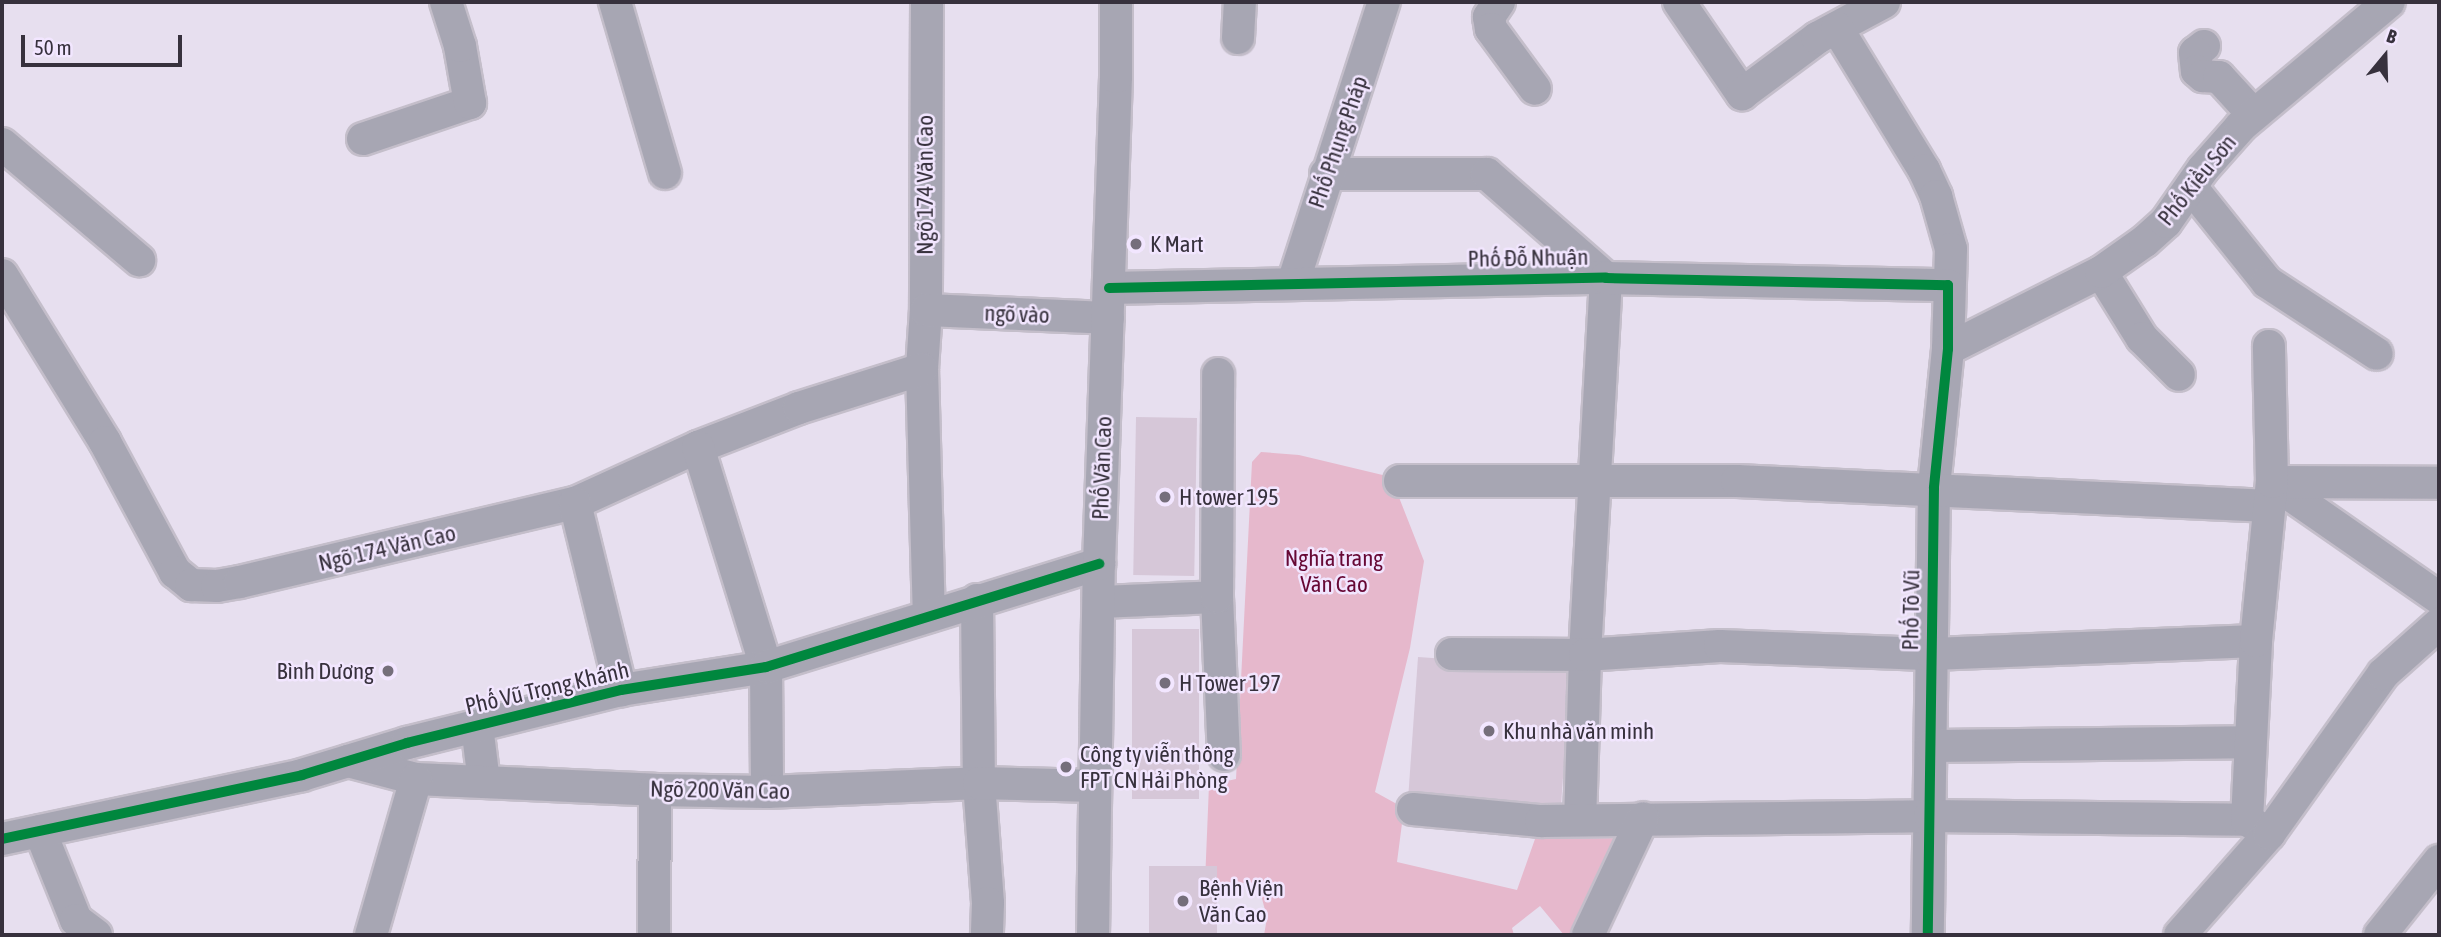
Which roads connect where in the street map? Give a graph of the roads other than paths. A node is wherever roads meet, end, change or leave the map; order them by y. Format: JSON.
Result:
{"nodes":[{"id":1,"x":446,"y":2,"type":"edge"},
{"id":2,"x":615,"y":2,"type":"edge"},
{"id":3,"x":927,"y":2,"type":"edge"},
{"id":4,"x":1116,"y":2,"type":"edge"},
{"id":5,"x":1240,"y":2,"type":"edge"},
{"id":6,"x":1384,"y":2,"type":"edge"},
{"id":7,"x":1499,"y":2,"type":"edge"},
{"id":8,"x":1679,"y":2,"type":"edge"},
{"id":9,"x":1884,"y":2,"type":"edge"},
{"id":10,"x":2389,"y":2,"type":"edge"},
{"id":11,"x":1837,"y":28,"type":"junction"},
{"id":12,"x":1238,"y":38,"type":"dead end"},
{"id":13,"x":2204,"y":46,"type":"dead end"},
{"id":14,"x":1535,"y":89,"type":"dead end"},
{"id":15,"x":2253,"y":114,"type":"junction"},
{"id":16,"x":363,"y":139,"type":"dead end"},
{"id":17,"x":2,"y":144,"type":"edge"},
{"id":18,"x":665,"y":173,"type":"dead end"},
{"id":19,"x":1326,"y":174,"type":"junction"},
{"id":20,"x":2191,"y":187,"type":"junction"},
{"id":21,"x":139,"y":260,"type":"dead end"},
{"id":22,"x":2101,"y":272,"type":"junction"},
{"id":23,"x":2,"y":275,"type":"edge"},
{"id":24,"x":1606,"y":278,"type":"junction"},
{"id":25,"x":1293,"y":283,"type":"junction"},
{"id":26,"x":1948,"y":285,"type":"junction"},
{"id":27,"x":1108,"y":303,"type":"junction"},
{"id":28,"x":926,"y":310,"type":"junction"},
{"id":29,"x":2269,"y":346,"type":"dead end"},
{"id":30,"x":1948,"y":349,"type":"junction"},
{"id":31,"x":2377,"y":354,"type":"dead end"},
{"id":32,"x":922,"y":369,"type":"junction"},
{"id":33,"x":1218,"y":374,"type":"dead end"},
{"id":34,"x":2179,"y":375,"type":"dead end"},
{"id":35,"x":698,"y":447,"type":"junction"},
{"id":36,"x":1594,"y":479,"type":"junction"},
{"id":37,"x":1400,"y":481,"type":"dead end"},
{"id":38,"x":2439,"y":483,"type":"edge"},
{"id":39,"x":1934,"y":488,"type":"junction"},
{"id":40,"x":2271,"y":494,"type":"junction"},
{"id":41,"x":575,"y":503,"type":"junction"},
{"id":42,"x":1099,"y":564,"type":"junction"},
{"id":43,"x":1217,"y":597,"type":"junction"},
{"id":44,"x":2439,"y":598,"type":"edge"},
{"id":45,"x":977,"y":600,"type":"junction"},
{"id":46,"x":1099,"y":602,"type":"junction"},
{"id":47,"x":929,"y":616,"type":"junction"},
{"id":48,"x":2439,"y":624,"type":"edge"},
{"id":49,"x":2256,"y":641,"type":"junction"},
{"id":50,"x":1452,"y":654,"type":"dead end"},
{"id":51,"x":1932,"y":654,"type":"junction"},
{"id":52,"x":1585,"y":655,"type":"junction"},
{"id":53,"x":766,"y":667,"type":"junction"},
{"id":54,"x":621,"y":690,"type":"junction"},
{"id":55,"x":477,"y":726,"type":"junction"},
{"id":56,"x":2250,"y":742,"type":"junction"},
{"id":57,"x":1931,"y":746,"type":"junction"},
{"id":58,"x":1224,"y":755,"type":"dead end"},
{"id":59,"x":347,"y":761,"type":"junction"},
{"id":60,"x":416,"y":779,"type":"junction"},
{"id":61,"x":484,"y":782,"type":"junction"},
{"id":62,"x":979,"y":783,"type":"junction"},
{"id":63,"x":1095,"y":786,"type":"junction"},
{"id":64,"x":655,"y":790,"type":"junction"},
{"id":65,"x":767,"y":792,"type":"junction"},
{"id":66,"x":1413,"y":808,"type":"dead end"},
{"id":67,"x":1930,"y":816,"type":"junction"},
{"id":68,"x":1643,"y":818,"type":"junction"},
{"id":69,"x":1580,"y":820,"type":"junction"},
{"id":70,"x":2258,"y":827,"type":"junction"},
{"id":71,"x":40,"y":831,"type":"junction"},
{"id":72,"x":2,"y":839,"type":"edge"},
{"id":73,"x":2439,"y":860,"type":"edge"},
{"id":74,"x":96,"y":935,"type":"edge"},
{"id":75,"x":371,"y":935,"type":"edge"},
{"id":76,"x":654,"y":935,"type":"edge"},
{"id":77,"x":987,"y":935,"type":"edge"},
{"id":78,"x":1093,"y":935,"type":"edge"},
{"id":79,"x":1588,"y":935,"type":"edge"},
{"id":80,"x":1928,"y":935,"type":"edge"},
{"id":81,"x":2180,"y":935,"type":"edge"},
{"id":82,"x":2380,"y":935,"type":"edge"}],
"edges":[{"from":1,"to":16,"type":"street"},
{"from":2,"to":18,"type":"street"},
{"from":3,"to":28,"type":"street","name":"Ngõ 174 Văn Cao"},
{"from":4,"to":27,"type":"street","name":"Phố Văn Cao"},
{"from":5,"to":12,"type":"street"},
{"from":6,"to":19,"type":"street","name":"Phố Phụng Pháp"},
{"from":7,"to":14,"type":"street"},
{"from":8,"to":11,"type":"street"},
{"from":9,"to":11,"type":"street"},
{"from":10,"to":15,"type":"street","name":"Phố Kiều Sơn"},
{"from":11,"to":26,"type":"street","name":"Phố Tô Vũ"},
{"from":13,"to":15,"type":"street"},
{"from":15,"to":20,"type":"street","name":"Phố Kiều Sơn"},
{"from":17,"to":21,"type":"street"},
{"from":19,"to":24,"type":"street"},
{"from":19,"to":25,"type":"street","name":"Phố Phụng Pháp"},
{"from":20,"to":22,"type":"street","name":"Phố Kiều Sơn"},
{"from":20,"to":31,"type":"street"},
{"from":22,"to":30,"type":"street","name":"Phố Kiều Sơn"},
{"from":22,"to":34,"type":"street"},
{"from":23,"to":41,"type":"street","name":"Ngõ 174 Văn Cao"},
{"from":24,"to":25,"type":"street","name":"Phố Đỗ Nhuận"},
{"from":24,"to":26,"type":"street","name":"Phố Đỗ Nhuận"},
{"from":24,"to":36,"type":"street"},
{"from":25,"to":27,"type":"street","name":"Phố Đỗ Nhuận"},
{"from":26,"to":30,"type":"street","name":"Phố Tô Vũ"},
{"from":27,"to":28,"type":"street","name":"ngõ vào"},
{"from":27,"to":42,"type":"street","name":"Phố Văn Cao"},
{"from":28,"to":32,"type":"street","name":"Ngõ 174 Văn Cao"},
{"from":29,"to":40,"type":"street"},
{"from":30,"to":39,"type":"street","name":"Phố Tô Vũ"},
{"from":32,"to":35,"type":"street","name":"Ngõ 174 Văn Cao"},
{"from":32,"to":47,"type":"street","name":"Ngõ 174 Văn Cao"},
{"from":33,"to":43,"type":"street"},
{"from":35,"to":41,"type":"street","name":"Ngõ 174 Văn Cao"},
{"from":35,"to":53,"type":"street"},
{"from":36,"to":37,"type":"street"},
{"from":36,"to":39,"type":"street"},
{"from":36,"to":52,"type":"street"},
{"from":38,"to":40,"type":"street"},
{"from":39,"to":40,"type":"street"},
{"from":39,"to":51,"type":"street","name":"Phố Tô Vũ"},
{"from":40,"to":44,"type":"street"},
{"from":40,"to":49,"type":"street"},
{"from":41,"to":54,"type":"street"},
{"from":42,"to":45,"type":"street","name":"Phố Vũ Trọng Khánh"},
{"from":42,"to":46,"type":"street","name":"Phố Văn Cao"},
{"from":43,"to":46,"type":"street"},
{"from":43,"to":58,"type":"street"},
{"from":45,"to":47,"type":"street","name":"Phố Vũ Trọng Khánh"},
{"from":45,"to":62,"type":"street"},
{"from":46,"to":63,"type":"street","name":"Phố Văn Cao"},
{"from":47,"to":53,"type":"street","name":"Phố Vũ Trọng Khánh"},
{"from":48,"to":70,"type":"street"},
{"from":49,"to":51,"type":"street"},
{"from":49,"to":56,"type":"street"},
{"from":50,"to":52,"type":"street"},
{"from":51,"to":52,"type":"street"},
{"from":51,"to":57,"type":"street","name":"Phố Tô Vũ"},
{"from":52,"to":69,"type":"street"},
{"from":53,"to":54,"type":"street","name":"Phố Vũ Trọng Khánh"},
{"from":53,"to":65,"type":"street"},
{"from":54,"to":55,"type":"street","name":"Phố Vũ Trọng Khánh"},
{"from":55,"to":59,"type":"street","name":"Phố Vũ Trọng Khánh"},
{"from":55,"to":61,"type":"street"},
{"from":56,"to":57,"type":"street"},
{"from":56,"to":70,"type":"street"},
{"from":57,"to":67,"type":"street","name":"Phố Tô Vũ"},
{"from":59,"to":60,"type":"street","name":"Ngõ 200 Văn Cao"},
{"from":59,"to":71,"type":"street","name":"Phố Vũ Trọng Khánh"},
{"from":60,"to":61,"type":"street","name":"Ngõ 200 Văn Cao"},
{"from":60,"to":75,"type":"street"},
{"from":61,"to":64,"type":"street","name":"Ngõ 200 Văn Cao"},
{"from":62,"to":63,"type":"street","name":"Ngõ 200 Văn Cao"},
{"from":62,"to":65,"type":"street","name":"Ngõ 200 Văn Cao"},
{"from":62,"to":77,"type":"street"},
{"from":63,"to":78,"type":"street","name":"Phố Văn Cao"},
{"from":64,"to":65,"type":"street","name":"Ngõ 200 Văn Cao"},
{"from":64,"to":76,"type":"street"},
{"from":66,"to":69,"type":"street"},
{"from":67,"to":68,"type":"street"},
{"from":67,"to":70,"type":"street"},
{"from":67,"to":80,"type":"street","name":"Phố Tô Vũ"},
{"from":68,"to":69,"type":"street"},
{"from":68,"to":79,"type":"street"},
{"from":70,"to":81,"type":"street"},
{"from":71,"to":72,"type":"street","name":"Phố Vũ Trọng Khánh"},
{"from":71,"to":74,"type":"street"},
{"from":73,"to":82,"type":"street"}]}
